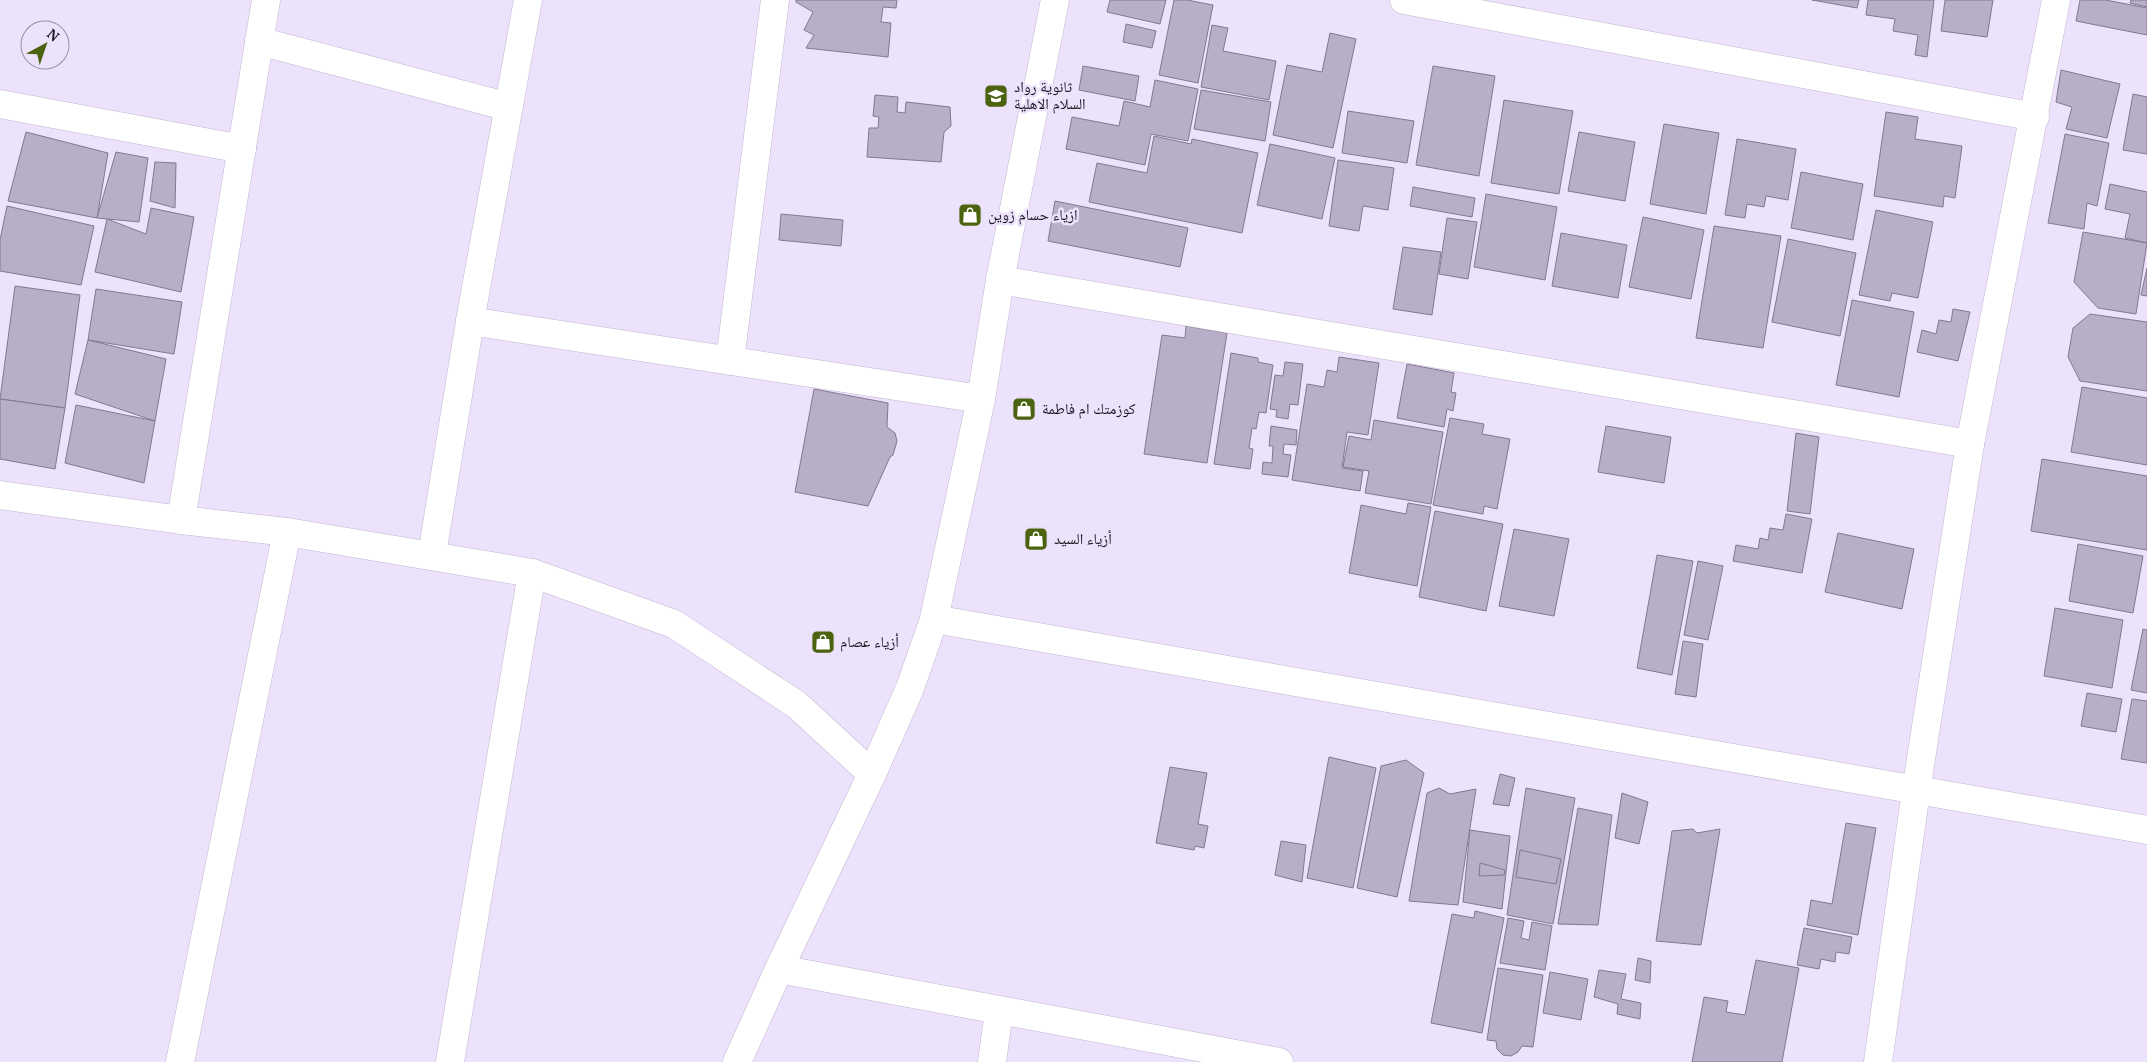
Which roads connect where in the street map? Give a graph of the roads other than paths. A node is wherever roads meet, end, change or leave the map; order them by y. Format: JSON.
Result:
{"nodes":[{"id":1,"x":266,"y":0,"type":"edge"},
{"id":2,"x":528,"y":0,"type":"edge"},
{"id":3,"x":776,"y":0,"type":"edge"},
{"id":4,"x":1055,"y":0,"type":"edge"},
{"id":5,"x":1404,"y":0,"type":"edge"},
{"id":6,"x":2056,"y":0,"type":"edge"},
{"id":7,"x":259,"y":41,"type":"junction"},
{"id":8,"x":0,"y":104,"type":"edge"},
{"id":9,"x":509,"y":107,"type":"junction"},
{"id":10,"x":2034,"y":117,"type":"junction"},
{"id":11,"x":242,"y":149,"type":"junction"},
{"id":12,"x":1000,"y":280,"type":"junction"},
{"id":13,"x":470,"y":321,"type":"junction"},
{"id":14,"x":730,"y":361,"type":"junction"},
{"id":15,"x":981,"y":399,"type":"junction"},
{"id":16,"x":1970,"y":444,"type":"junction"},
{"id":17,"x":0,"y":496,"type":"edge"},
{"id":18,"x":182,"y":520,"type":"junction"},
{"id":19,"x":287,"y":532,"type":"junction"},
{"id":20,"x":432,"y":555,"type":"junction"},
{"id":21,"x":532,"y":573,"type":"junction"},
{"id":22,"x":934,"y":620,"type":"junction"},
{"id":23,"x":872,"y":774,"type":"junction"},
{"id":24,"x":1916,"y":791,"type":"junction"},
{"id":25,"x":2147,"y":830,"type":"edge"},
{"id":26,"x":779,"y":969,"type":"junction"},
{"id":27,"x":999,"y":1011,"type":"junction"},
{"id":28,"x":1247,"y":1059,"type":"edge"},
{"id":29,"x":180,"y":1062,"type":"edge"},
{"id":30,"x":450,"y":1062,"type":"edge"},
{"id":31,"x":737,"y":1062,"type":"edge"},
{"id":32,"x":992,"y":1062,"type":"edge"},
{"id":33,"x":1279,"y":1062,"type":"edge"},
{"id":34,"x":1878,"y":1062,"type":"edge"}],
"edges":[{"from":1,"to":7,"type":"street"},
{"from":2,"to":9,"type":"street"},
{"from":3,"to":14,"type":"street"},
{"from":4,"to":12,"type":"street"},
{"from":5,"to":10,"type":"street"},
{"from":6,"to":10,"type":"street"},
{"from":7,"to":9,"type":"street"},
{"from":7,"to":11,"type":"street"},
{"from":8,"to":11,"type":"street"},
{"from":9,"to":13,"type":"street"},
{"from":10,"to":16,"type":"street"},
{"from":11,"to":18,"type":"street"},
{"from":12,"to":15,"type":"street"},
{"from":12,"to":16,"type":"street"},
{"from":13,"to":14,"type":"street"},
{"from":13,"to":20,"type":"street"},
{"from":14,"to":15,"type":"street"},
{"from":15,"to":22,"type":"street"},
{"from":16,"to":24,"type":"street"},
{"from":17,"to":18,"type":"street"},
{"from":18,"to":19,"type":"street"},
{"from":19,"to":20,"type":"street"},
{"from":19,"to":29,"type":"street"},
{"from":20,"to":21,"type":"street"},
{"from":21,"to":23,"type":"street"},
{"from":21,"to":30,"type":"street"},
{"from":22,"to":23,"type":"street"},
{"from":22,"to":24,"type":"street"},
{"from":23,"to":26,"type":"street"},
{"from":24,"to":25,"type":"street"},
{"from":24,"to":34,"type":"street"},
{"from":26,"to":27,"type":"street"},
{"from":26,"to":31,"type":"street"},
{"from":27,"to":28,"type":"street"},
{"from":27,"to":32,"type":"street"},
{"from":28,"to":33,"type":"street"}]}
